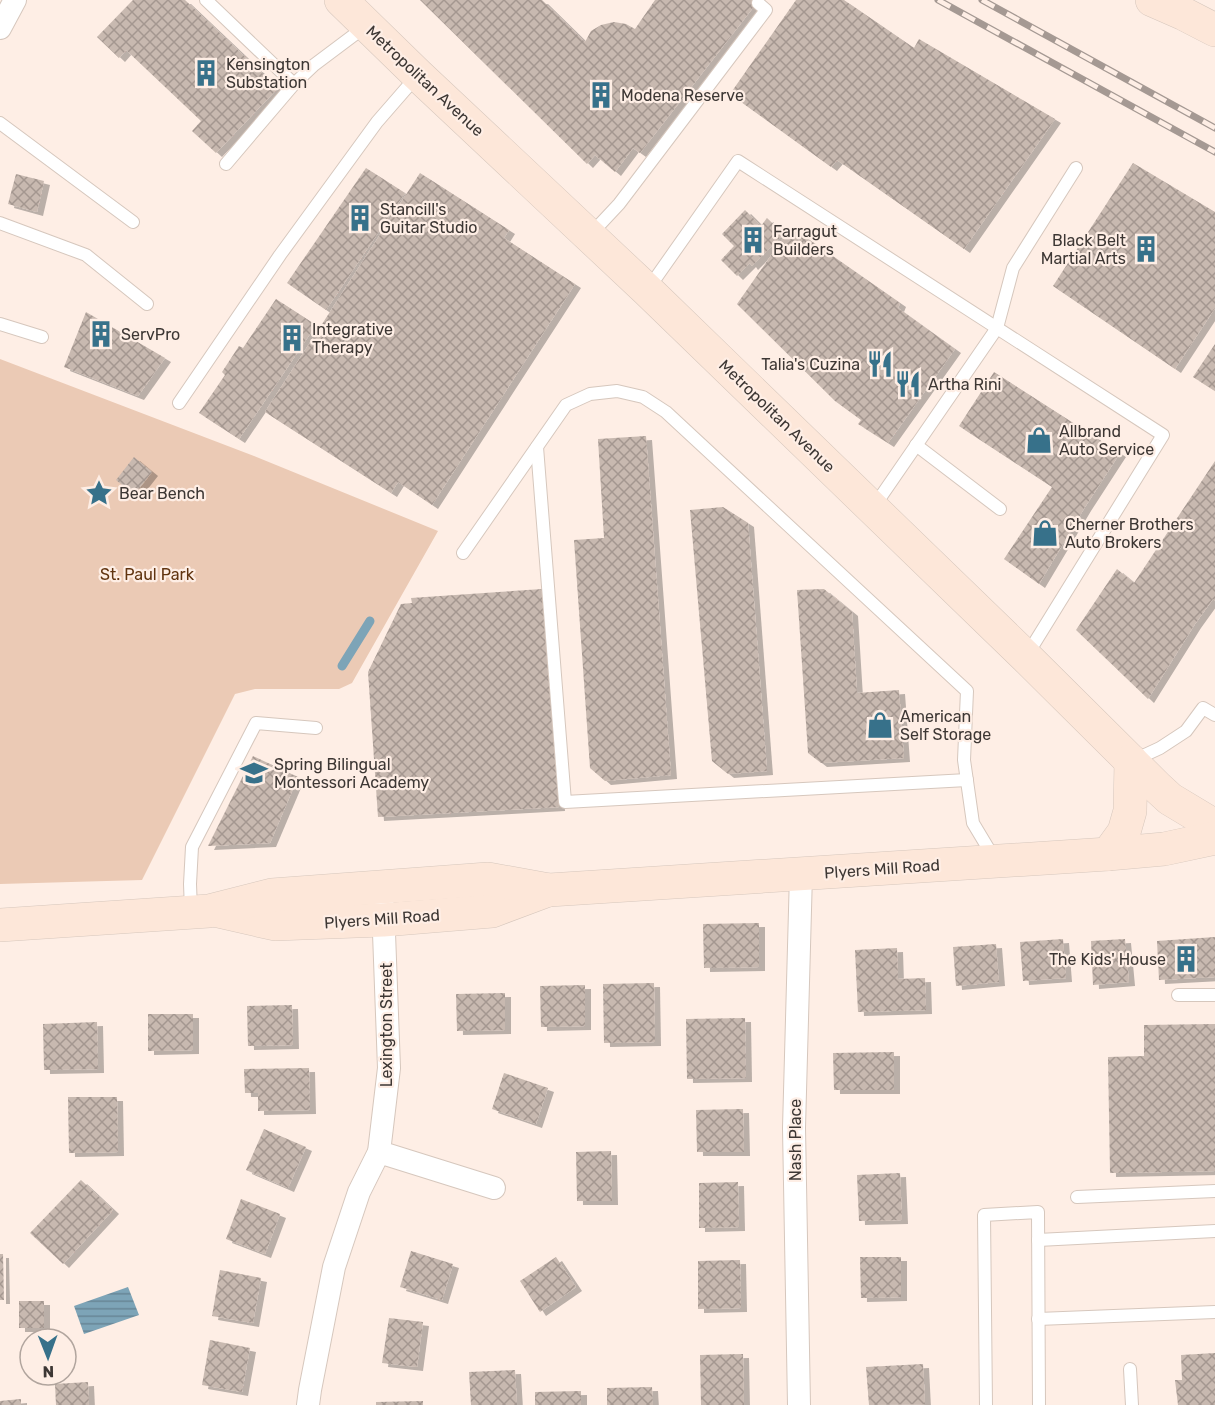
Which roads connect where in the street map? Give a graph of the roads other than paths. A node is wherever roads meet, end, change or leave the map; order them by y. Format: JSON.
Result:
{"nodes":[{"id":1,"x":15,"y":0,"type":"edge"},
{"id":2,"x":206,"y":0,"type":"edge"},
{"id":3,"x":341,"y":0,"type":"edge"},
{"id":4,"x":1152,"y":0,"type":"edge"},
{"id":5,"x":758,"y":3,"type":"dead end"},
{"id":6,"x":367,"y":26,"type":"junction"},
{"id":7,"x":0,"y":28,"type":"edge"},
{"id":8,"x":1215,"y":30,"type":"edge"},
{"id":9,"x":418,"y":75,"type":"junction"},
{"id":10,"x":294,"y":84,"type":"junction"},
{"id":11,"x":0,"y":123,"type":"edge"},
{"id":12,"x":226,"y":164,"type":"dead end"},
{"id":13,"x":1076,"y":168,"type":"dead end"},
{"id":14,"x":133,"y":222,"type":"dead end"},
{"id":15,"x":0,"y":224,"type":"edge"},
{"id":16,"x":590,"y":236,"type":"junction"},
{"id":17,"x":647,"y":290,"type":"junction"},
{"id":18,"x":147,"y":304,"type":"dead end"},
{"id":19,"x":0,"y":324,"type":"edge"},
{"id":20,"x":997,"y":328,"type":"junction"},
{"id":21,"x":42,"y":337,"type":"dead end"},
{"id":22,"x":179,"y":403,"type":"dead end"},
{"id":23,"x":916,"y":445,"type":"junction"},
{"id":24,"x":537,"y":447,"type":"junction"},
{"id":25,"x":873,"y":509,"type":"junction"},
{"id":26,"x":1000,"y":509,"type":"dead end"},
{"id":27,"x":463,"y":553,"type":"dead end"},
{"id":28,"x":1026,"y":657,"type":"junction"},
{"id":29,"x":1215,"y":715,"type":"edge"},
{"id":30,"x":316,"y":728,"type":"dead end"},
{"id":31,"x":1131,"y":761,"type":"junction"},
{"id":32,"x":967,"y":780,"type":"junction"},
{"id":33,"x":1215,"y":826,"type":"edge"},
{"id":34,"x":1215,"y":838,"type":"edge"},
{"id":35,"x":1108,"y":854,"type":"junction"},
{"id":36,"x":996,"y":862,"type":"junction"},
{"id":37,"x":801,"y":874,"type":"junction"},
{"id":38,"x":382,"y":886,"type":"junction"},
{"id":39,"x":549,"y":890,"type":"junction"},
{"id":40,"x":202,"y":911,"type":"junction"},
{"id":41,"x":384,"y":920,"type":"junction"},
{"id":42,"x":0,"y":925,"type":"edge"},
{"id":43,"x":1178,"y":995,"type":"dead end"},
{"id":44,"x":1215,"y":995,"type":"edge"},
{"id":45,"x":379,"y":1152,"type":"junction"},
{"id":46,"x":494,"y":1188,"type":"dead end"},
{"id":47,"x":1215,"y":1191,"type":"edge"},
{"id":48,"x":1077,"y":1197,"type":"dead end"},
{"id":49,"x":1215,"y":1231,"type":"edge"},
{"id":50,"x":1038,"y":1240,"type":"junction"},
{"id":51,"x":1215,"y":1312,"type":"edge"},
{"id":52,"x":1038,"y":1319,"type":"junction"},
{"id":53,"x":1130,"y":1369,"type":"dead end"},
{"id":54,"x":308,"y":1405,"type":"edge"},
{"id":55,"x":799,"y":1405,"type":"edge"},
{"id":56,"x":986,"y":1405,"type":"edge"},
{"id":57,"x":1039,"y":1405,"type":"edge"},
{"id":58,"x":1132,"y":1405,"type":"edge"}],
"edges":[{"from":1,"to":7,"type":"street"},
{"from":2,"to":10,"type":"lane"},
{"from":3,"to":6,"type":"street","name":"Metropolitan Avenue"},
{"from":4,"to":8,"type":"street"},
{"from":5,"to":16,"type":"lane"},
{"from":6,"to":9,"type":"street","name":"Metropolitan Avenue"},
{"from":6,"to":10,"type":"lane"},
{"from":9,"to":16,"type":"street","name":"Metropolitan Avenue"},
{"from":9,"to":22,"type":"lane"},
{"from":10,"to":12,"type":"lane"},
{"from":11,"to":14,"type":"lane"},
{"from":13,"to":20,"type":"lane"},
{"from":15,"to":18,"type":"lane"},
{"from":16,"to":17,"type":"street","name":"Metropolitan Avenue"},
{"from":17,"to":20,"type":"lane"},
{"from":17,"to":25,"type":"street","name":"Metropolitan Avenue"},
{"from":19,"to":21,"type":"lane"},
{"from":20,"to":23,"type":"lane"},
{"from":20,"to":28,"type":"lane"},
{"from":23,"to":25,"type":"lane"},
{"from":23,"to":26,"type":"lane"},
{"from":24,"to":27,"type":"lane"},
{"from":24,"to":32,"type":"lane"},
{"from":24,"to":32,"type":"lane"},
{"from":25,"to":28,"type":"street","name":"Metropolitan Avenue"},
{"from":28,"to":31,"type":"street","name":"Metropolitan Avenue"},
{"from":29,"to":31,"type":"lane"},
{"from":30,"to":40,"type":"lane"},
{"from":31,"to":33,"type":"street","name":"Metropolitan Avenue"},
{"from":31,"to":35,"type":"street"},
{"from":32,"to":36,"type":"lane"},
{"from":34,"to":35,"type":"street","name":"Plyers Mill Road"},
{"from":35,"to":36,"type":"street","name":"Plyers Mill Road"},
{"from":36,"to":37,"type":"street","name":"Plyers Mill Road"},
{"from":37,"to":39,"type":"street","name":"Plyers Mill Road"},
{"from":37,"to":55,"type":"street","name":"Nash Place"},
{"from":38,"to":39,"type":"street","name":"Plyers Mill Road"},
{"from":38,"to":40,"type":"street","name":"Plyers Mill Road"},
{"from":38,"to":41,"type":"street","name":"Lexington Street"},
{"from":39,"to":41,"type":"street","name":"Plyers Mill Road"},
{"from":40,"to":41,"type":"street","name":"Plyers Mill Road"},
{"from":40,"to":42,"type":"street","name":"Plyers Mill Road"},
{"from":41,"to":45,"type":"street","name":"Lexington Street"},
{"from":43,"to":44,"type":"lane"},
{"from":45,"to":46,"type":"street"},
{"from":45,"to":54,"type":"street","name":"Lexington Street"},
{"from":47,"to":48,"type":"lane"},
{"from":49,"to":50,"type":"lane"},
{"from":50,"to":52,"type":"lane"},
{"from":50,"to":56,"type":"lane"},
{"from":51,"to":52,"type":"lane"},
{"from":52,"to":57,"type":"lane"},
{"from":53,"to":58,"type":"lane"}]}
